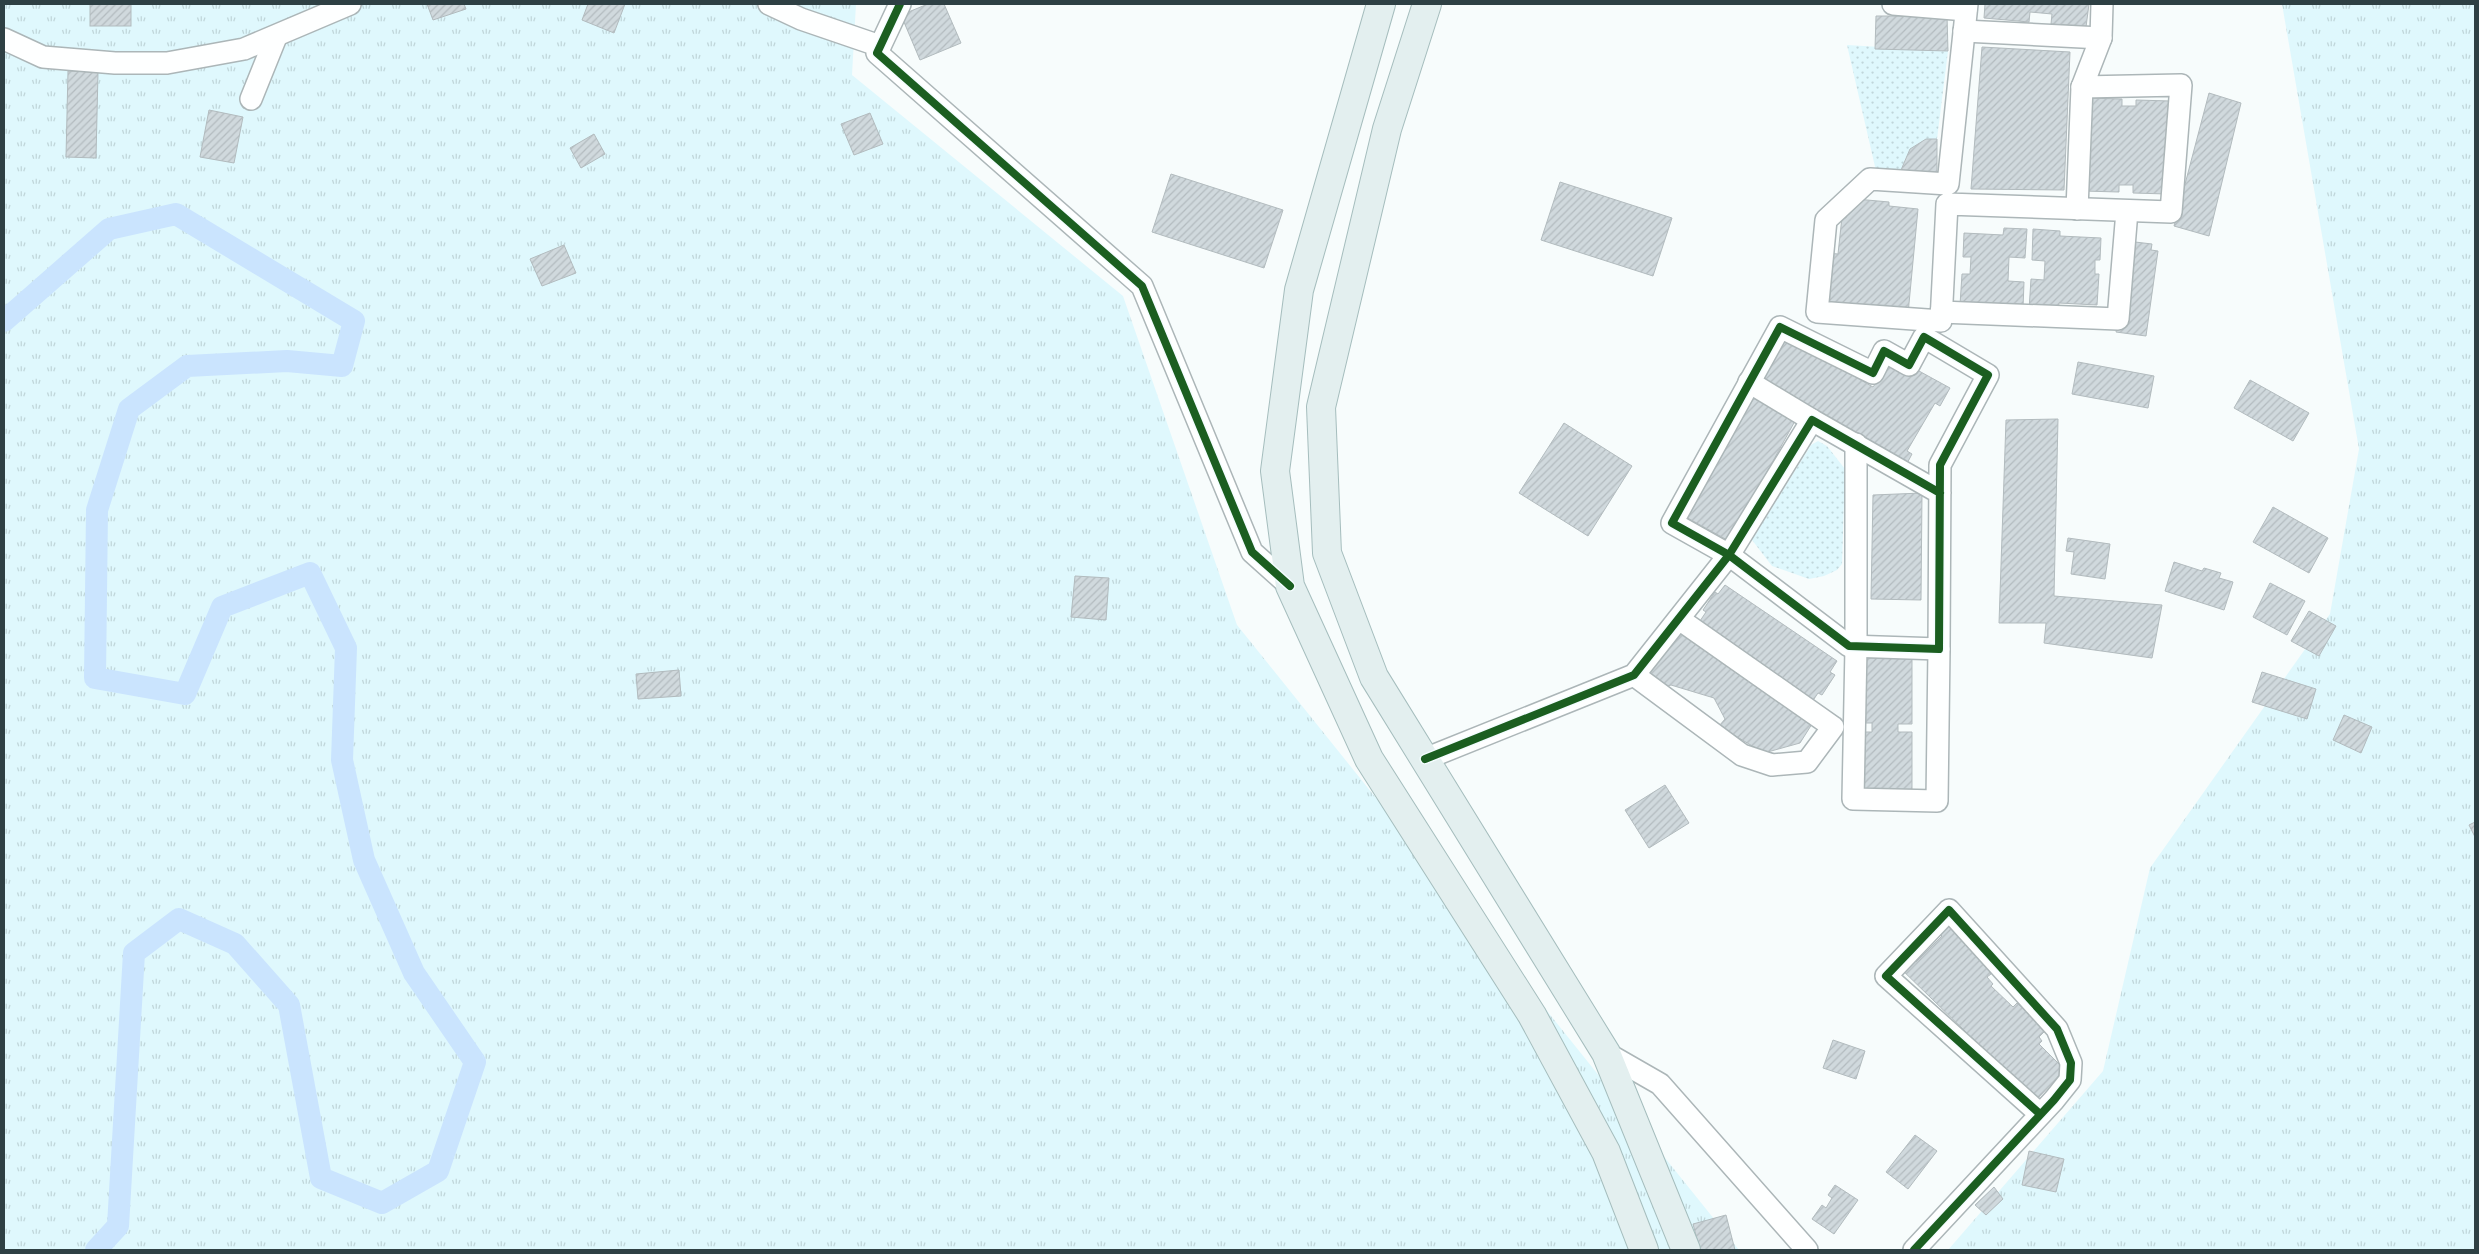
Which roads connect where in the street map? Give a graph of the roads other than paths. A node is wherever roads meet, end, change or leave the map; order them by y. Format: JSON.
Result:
{"nodes":[{"id":1,"x":350,"y":4,"type":"edge"},
{"id":2,"x":769,"y":4,"type":"edge"},
{"id":3,"x":900,"y":4,"type":"edge"},
{"id":4,"x":1381,"y":4,"type":"edge"},
{"id":5,"x":1427,"y":4,"type":"edge"},
{"id":6,"x":1893,"y":4,"type":"edge"},
{"id":7,"x":2102,"y":4,"type":"edge"},
{"id":8,"x":1966,"y":15,"type":"edge"},
{"id":9,"x":276,"y":37,"type":"junction"},
{"id":10,"x":2101,"y":38,"type":"junction"},
{"id":11,"x":4,"y":39,"type":"edge"},
{"id":12,"x":880,"y":46,"type":"junction"},
{"id":13,"x":2082,"y":87,"type":"junction"},
{"id":14,"x":251,"y":99,"type":"dead end"},
{"id":15,"x":1948,"y":194,"type":"junction"},
{"id":16,"x":2077,"y":209,"type":"junction"},
{"id":17,"x":2127,"y":211,"type":"junction"},
{"id":18,"x":1941,"y":312,"type":"junction"},
{"id":19,"x":1750,"y":382,"type":"junction"},
{"id":20,"x":1812,"y":420,"type":"junction"},
{"id":21,"x":1856,"y":444,"type":"junction"},
{"id":22,"x":1940,"y":493,"type":"junction"},
{"id":23,"x":1729,"y":555,"type":"junction"},
{"id":24,"x":1290,"y":586,"type":"junction"},
{"id":25,"x":1678,"y":619,"type":"junction"},
{"id":26,"x":1856,"y":647,"type":"junction"},
{"id":27,"x":1939,"y":649,"type":"junction"},
{"id":28,"x":1634,"y":675,"type":"junction"},
{"id":29,"x":1844,"y":727,"type":"junction"},
{"id":30,"x":1425,"y":759,"type":"junction"},
{"id":31,"x":1606,"y":1053,"type":"junction"},
{"id":32,"x":2040,"y":1114,"type":"junction"},
{"id":33,"x":1644,"y":1250,"type":"edge"},
{"id":34,"x":1686,"y":1250,"type":"edge"},
{"id":35,"x":1807,"y":1250,"type":"edge"},
{"id":36,"x":1914,"y":1250,"type":"edge"}],
"edges":[{"from":1,"to":9,"type":"street"},
{"from":2,"to":12,"type":"street"},
{"from":3,"to":12,"type":"street"},
{"from":4,"to":24,"type":"main road"},
{"from":5,"to":30,"type":"main road"},
{"from":6,"to":8,"type":"street"},
{"from":7,"to":10,"type":"street"},
{"from":8,"to":10,"type":"street"},
{"from":8,"to":15,"type":"street"},
{"from":9,"to":11,"type":"street"},
{"from":9,"to":14,"type":"street"},
{"from":10,"to":13,"type":"street"},
{"from":12,"to":24,"type":"street"},
{"from":13,"to":16,"type":"street"},
{"from":13,"to":17,"type":"street"},
{"from":15,"to":16,"type":"street"},
{"from":15,"to":18,"type":"street"},
{"from":15,"to":18,"type":"street"},
{"from":16,"to":17,"type":"street"},
{"from":17,"to":18,"type":"street"},
{"from":19,"to":20,"type":"street"},
{"from":19,"to":22,"type":"street"},
{"from":19,"to":23,"type":"street"},
{"from":20,"to":21,"type":"street"},
{"from":20,"to":23,"type":"street"},
{"from":21,"to":22,"type":"street"},
{"from":21,"to":26,"type":"street"},
{"from":22,"to":27,"type":"street"},
{"from":23,"to":25,"type":"street"},
{"from":23,"to":26,"type":"street"},
{"from":24,"to":33,"type":"main road"},
{"from":25,"to":28,"type":"street"},
{"from":25,"to":29,"type":"street"},
{"from":26,"to":27,"type":"street"},
{"from":26,"to":29,"type":"street"},
{"from":27,"to":29,"type":"street"},
{"from":28,"to":29,"type":"street"},
{"from":28,"to":30,"type":"street"},
{"from":30,"to":31,"type":"main road"},
{"from":31,"to":34,"type":"main road"},
{"from":31,"to":35,"type":"street"},
{"from":32,"to":32,"type":"street"},
{"from":32,"to":36,"type":"street"}]}
